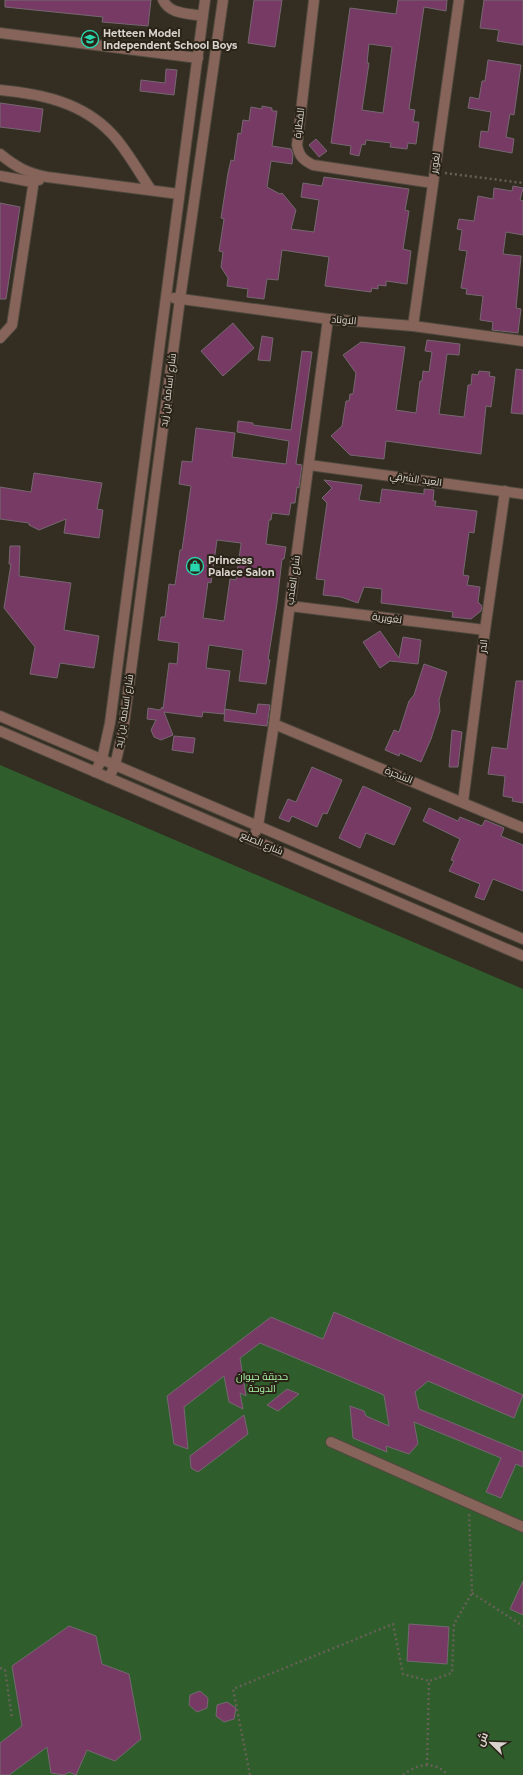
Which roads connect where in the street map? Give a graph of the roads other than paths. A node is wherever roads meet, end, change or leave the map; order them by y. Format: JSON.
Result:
{"nodes":[{"id":1,"x":163,"y":0,"type":"edge"},
{"id":2,"x":206,"y":0,"type":"edge"},
{"id":3,"x":223,"y":0,"type":"edge"},
{"id":4,"x":314,"y":0,"type":"edge"},
{"id":5,"x":459,"y":0,"type":"edge"},
{"id":6,"x":203,"y":16,"type":"junction"},
{"id":7,"x":0,"y":33,"type":"edge"},
{"id":8,"x":198,"y":58,"type":"junction"},
{"id":9,"x":0,"y":90,"type":"edge"},
{"id":10,"x":0,"y":154,"type":"edge"},
{"id":11,"x":0,"y":176,"type":"edge"},
{"id":12,"x":47,"y":177,"type":"junction"},
{"id":13,"x":34,"y":180,"type":"junction"},
{"id":14,"x":433,"y":183,"type":"junction"},
{"id":15,"x":151,"y":190,"type":"junction"},
{"id":16,"x":179,"y":194,"type":"junction"},
{"id":17,"x":165,"y":297,"type":"junction"},
{"id":18,"x":180,"y":298,"type":"junction"},
{"id":19,"x":328,"y":319,"type":"junction"},
{"id":20,"x":413,"y":326,"type":"junction"},
{"id":21,"x":0,"y":338,"type":"edge"},
{"id":22,"x":523,"y":341,"type":"edge"},
{"id":23,"x":309,"y":465,"type":"junction"},
{"id":24,"x":505,"y":491,"type":"junction"},
{"id":25,"x":523,"y":494,"type":"edge"},
{"id":26,"x":290,"y":606,"type":"junction"},
{"id":27,"x":485,"y":630,"type":"junction"},
{"id":28,"x":0,"y":716,"type":"edge"},
{"id":29,"x":274,"y":724,"type":"junction"},
{"id":30,"x":0,"y":731,"type":"edge"},
{"id":31,"x":102,"y":759,"type":"junction"},
{"id":32,"x":115,"y":765,"type":"junction"},
{"id":33,"x":95,"y":772,"type":"junction"},
{"id":34,"x":109,"y":778,"type":"junction"},
{"id":35,"x":463,"y":802,"type":"junction"},
{"id":36,"x":258,"y":826,"type":"junction"},
{"id":37,"x":523,"y":828,"type":"edge"},
{"id":38,"x":250,"y":838,"type":"junction"},
{"id":39,"x":523,"y":939,"type":"edge"},
{"id":40,"x":523,"y":956,"type":"edge"},
{"id":41,"x":331,"y":1442,"type":"dead end"},
{"id":42,"x":523,"y":1527,"type":"edge"}],
"edges":[{"from":1,"to":6,"type":"street"},
{"from":2,"to":6,"type":"street","name":"شارع اسامة بن زيد"},
{"from":3,"to":18,"type":"street","name":"شارع اسامة بن زيد"},
{"from":4,"to":14,"type":"street","name":"القطارة"},
{"from":5,"to":14,"type":"street","name":"لغوير"},
{"from":6,"to":8,"type":"street","name":"شارع اسامة بن زيد"},
{"from":7,"to":8,"type":"street"},
{"from":8,"to":16,"type":"street","name":"شارع اسامة بن زيد"},
{"from":9,"to":15,"type":"street"},
{"from":10,"to":12,"type":"street"},
{"from":11,"to":13,"type":"street"},
{"from":12,"to":13,"type":"street"},
{"from":12,"to":15,"type":"street"},
{"from":13,"to":21,"type":"street"},
{"from":14,"to":20,"type":"street","name":"لغوير"},
{"from":15,"to":16,"type":"street"},
{"from":16,"to":17,"type":"street","name":"شارع اسامة بن زيد"},
{"from":17,"to":18,"type":"street","name":"الاوتاد"},
{"from":17,"to":31,"type":"street","name":"شارع اسامة بن زيد"},
{"from":18,"to":19,"type":"street","name":"الاوتاد"},
{"from":18,"to":32,"type":"street","name":"شارع اسامة بن زيد"},
{"from":19,"to":20,"type":"street","name":"الاوتاد"},
{"from":19,"to":23,"type":"street","name":"شارع العندب"},
{"from":20,"to":22,"type":"street","name":"الاوتاد"},
{"from":23,"to":24,"type":"street","name":"العيد الشرقي"},
{"from":23,"to":26,"type":"street","name":"شارع العندب"},
{"from":24,"to":25,"type":"street","name":"العيد الشرقي"},
{"from":24,"to":27,"type":"street","name":"الدر"},
{"from":26,"to":27,"type":"street","name":"لغويرية"},
{"from":26,"to":29,"type":"street","name":"شارع العندب"},
{"from":27,"to":35,"type":"street","name":"الدر"},
{"from":28,"to":31,"type":"street","name":"شارع الصنع"},
{"from":29,"to":35,"type":"street","name":"الشجرة"},
{"from":29,"to":36,"type":"street","name":"شارع العندب"},
{"from":30,"to":33,"type":"street","name":"شارع الصنع"},
{"from":31,"to":32,"type":"street","name":"شارع الصنع"},
{"from":31,"to":33,"type":"street","name":"شارع اسامة بن زيد"},
{"from":32,"to":34,"type":"street","name":"شارع اسامة بن زيد"},
{"from":32,"to":36,"type":"street","name":"شارع الصنع"},
{"from":33,"to":34,"type":"street","name":"شارع الصنع"},
{"from":34,"to":38,"type":"street","name":"شارع الصنع"},
{"from":35,"to":37,"type":"street","name":"الشجرة"},
{"from":36,"to":38,"type":"street","name":"شارع العندب"},
{"from":36,"to":39,"type":"street","name":"شارع الصنع"},
{"from":38,"to":40,"type":"street","name":"شارع الصنع"},
{"from":41,"to":42,"type":"street"}]}
